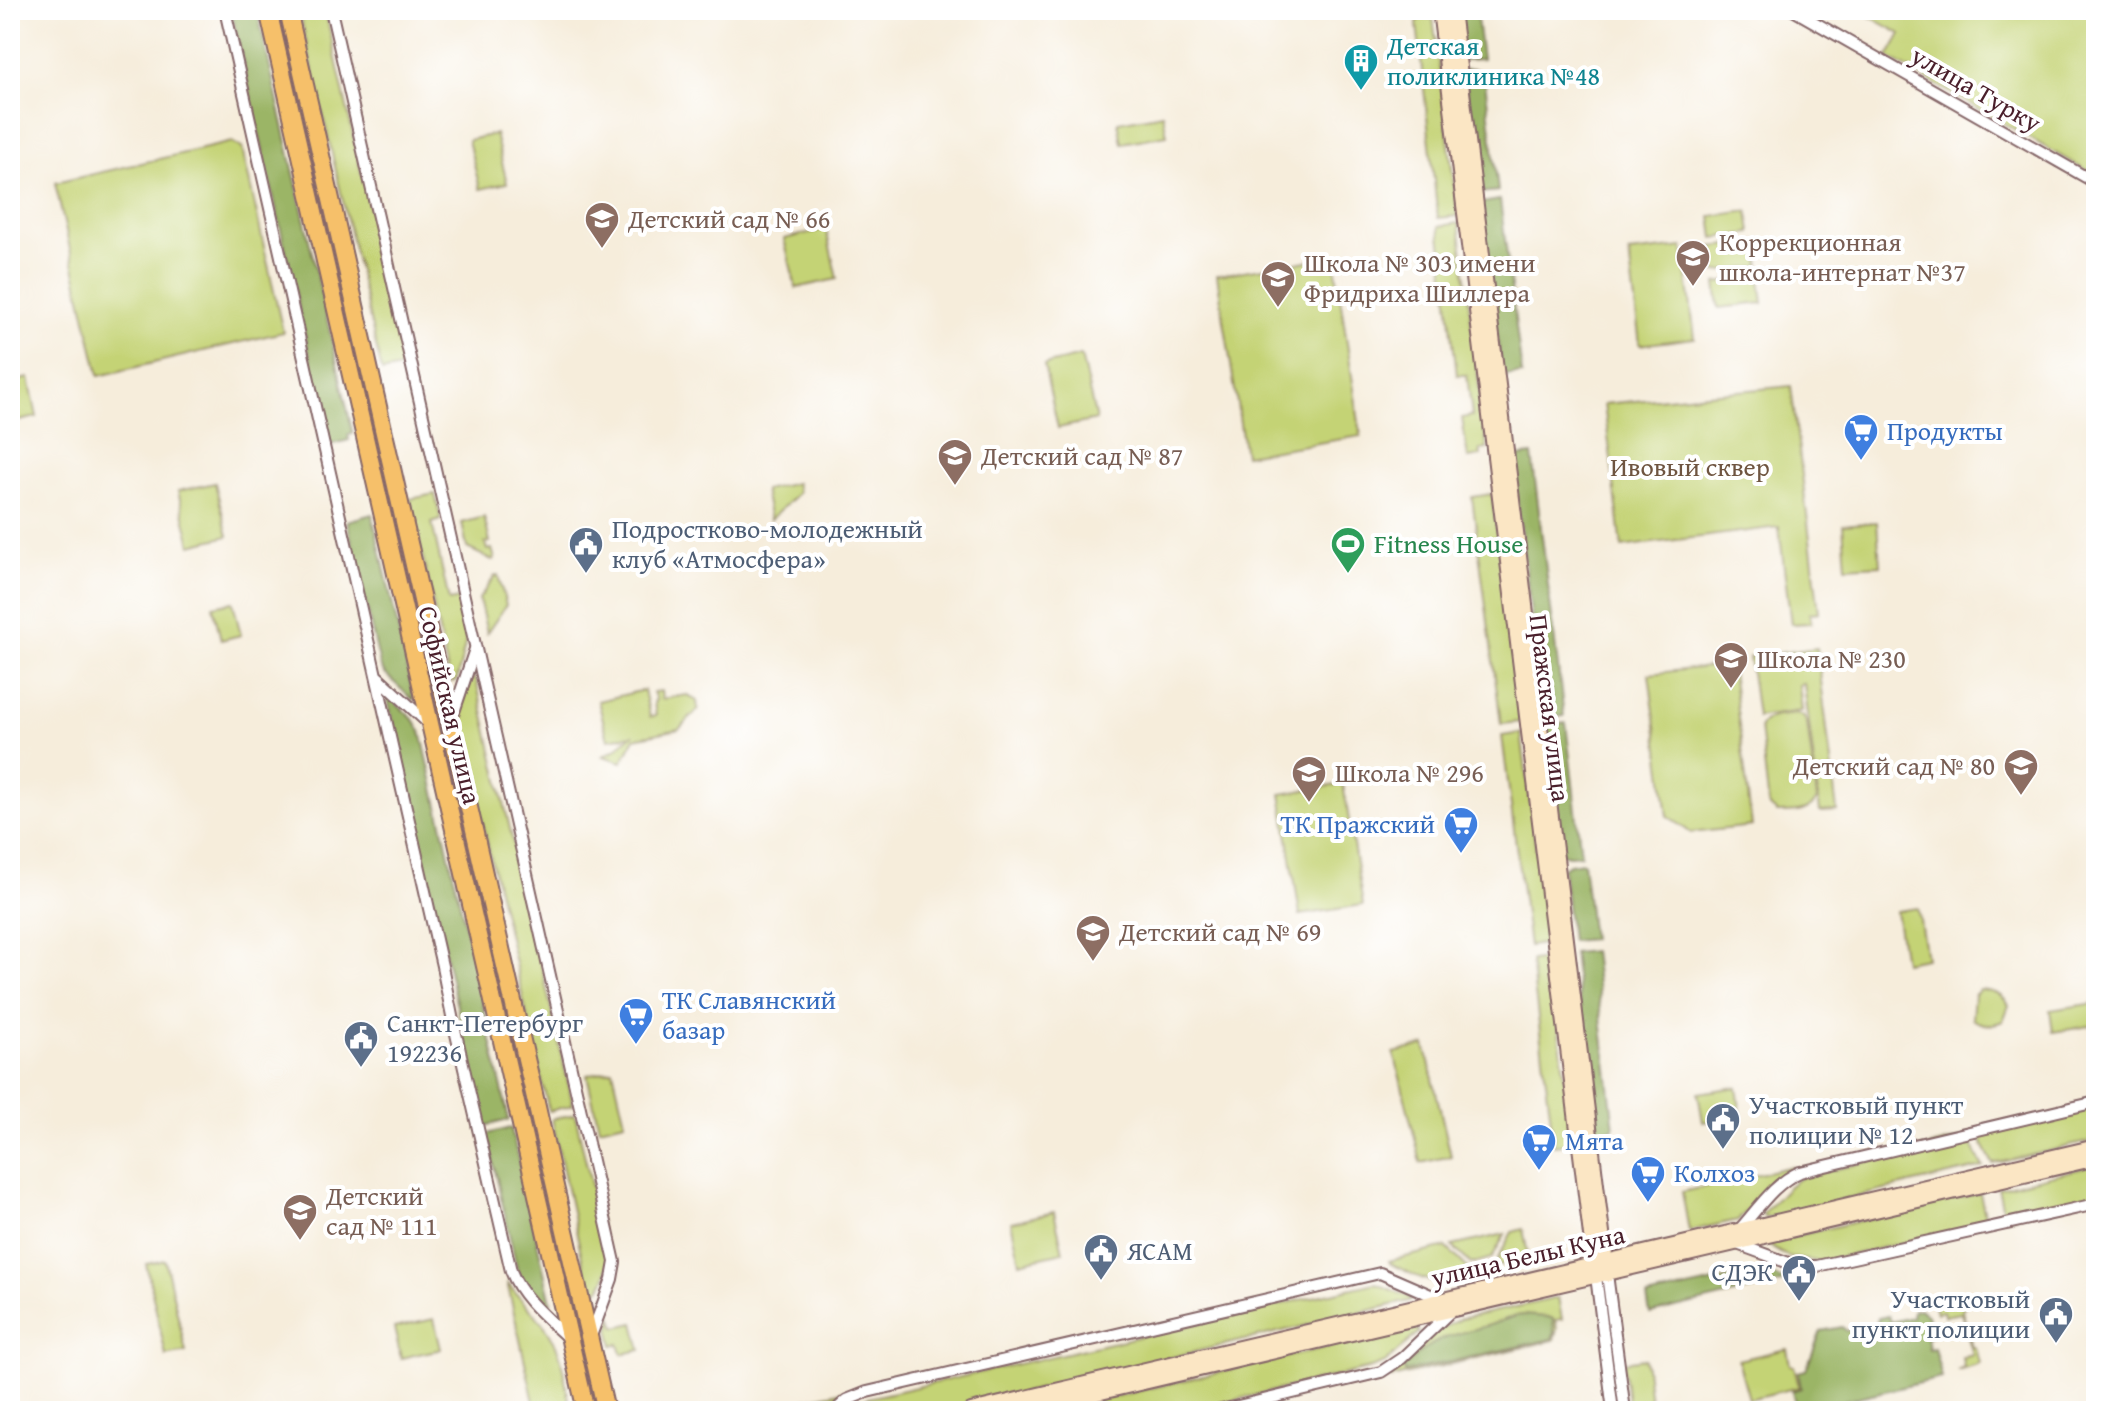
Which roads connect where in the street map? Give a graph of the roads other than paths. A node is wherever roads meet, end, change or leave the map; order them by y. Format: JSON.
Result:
{"nodes":[{"id":1,"x":225,"y":10,"type":"edge"},
{"id":2,"x":268,"y":10,"type":"edge"},
{"id":3,"x":288,"y":10,"type":"edge"},
{"id":4,"x":331,"y":10,"type":"edge"},
{"id":5,"x":1440,"y":10,"type":"edge"},
{"id":6,"x":1452,"y":10,"type":"edge"},
{"id":7,"x":1793,"y":10,"type":"edge"},
{"id":8,"x":2096,"y":183,"type":"edge"},
{"id":9,"x":475,"y":647,"type":"junction"},
{"id":10,"x":376,"y":676,"type":"junction"},
{"id":11,"x":450,"y":723,"type":"junction"},
{"id":12,"x":430,"y":724,"type":"junction"},
{"id":13,"x":472,"y":822,"type":"junction"},
{"id":14,"x":453,"y":826,"type":"junction"},
{"id":15,"x":2096,"y":1102,"type":"edge"},
{"id":16,"x":2096,"y":1147,"type":"edge"},
{"id":17,"x":2096,"y":1158,"type":"edge"},
{"id":18,"x":2096,"y":1204,"type":"edge"},
{"id":19,"x":1737,"y":1237,"type":"junction"},
{"id":20,"x":1601,"y":1269,"type":"junction"},
{"id":21,"x":1448,"y":1305,"type":"junction"},
{"id":22,"x":590,"y":1338,"type":"junction"},
{"id":23,"x":569,"y":1339,"type":"junction"},
{"id":24,"x":586,"y":1411,"type":"edge"},
{"id":25,"x":606,"y":1411,"type":"edge"},
{"id":26,"x":835,"y":1411,"type":"edge"},
{"id":27,"x":971,"y":1411,"type":"edge"},
{"id":28,"x":1020,"y":1411,"type":"edge"},
{"id":29,"x":1217,"y":1411,"type":"edge"},
{"id":30,"x":1613,"y":1411,"type":"edge"},
{"id":31,"x":1625,"y":1411,"type":"edge"}],
"edges":[{"from":1,"to":10,"type":"street"},
{"from":2,"to":12,"type":"main road","name":"Софийская улица"},
{"from":3,"to":11,"type":"main road","name":"Софийская улица"},
{"from":4,"to":9,"type":"street"},
{"from":5,"to":20,"type":"street","name":"Пражская улица"},
{"from":6,"to":20,"type":"street","name":"Пражская улица"},
{"from":7,"to":8,"type":"street","name":"улица Турку"},
{"from":9,"to":11,"type":"street"},
{"from":9,"to":22,"type":"street"},
{"from":10,"to":12,"type":"street"},
{"from":10,"to":23,"type":"street"},
{"from":11,"to":13,"type":"main road","name":"Софийская улица"},
{"from":12,"to":14,"type":"main road","name":"Софийская улица"},
{"from":13,"to":14,"type":"main road"},
{"from":13,"to":22,"type":"main road","name":"Софийская улица"},
{"from":14,"to":23,"type":"main road","name":"Софийская улица"},
{"from":15,"to":19,"type":"street"},
{"from":16,"to":19,"type":"street","name":"улица Белы Куна"},
{"from":17,"to":19,"type":"street","name":"улица Белы Куна"},
{"from":18,"to":19,"type":"street"},
{"from":19,"to":20,"type":"street","name":"улица Белы Куна"},
{"from":20,"to":21,"type":"street","name":"улица Белы Куна"},
{"from":20,"to":30,"type":"street","name":"Пражская улица"},
{"from":20,"to":31,"type":"street","name":"Пражская улица"},
{"from":21,"to":26,"type":"street"},
{"from":21,"to":27,"type":"street","name":"улица Белы Куна"},
{"from":21,"to":28,"type":"street","name":"улица Белы Куна"},
{"from":21,"to":29,"type":"street"},
{"from":22,"to":25,"type":"main road","name":"Софийская улица"},
{"from":23,"to":24,"type":"main road","name":"Софийская улица"}]}
